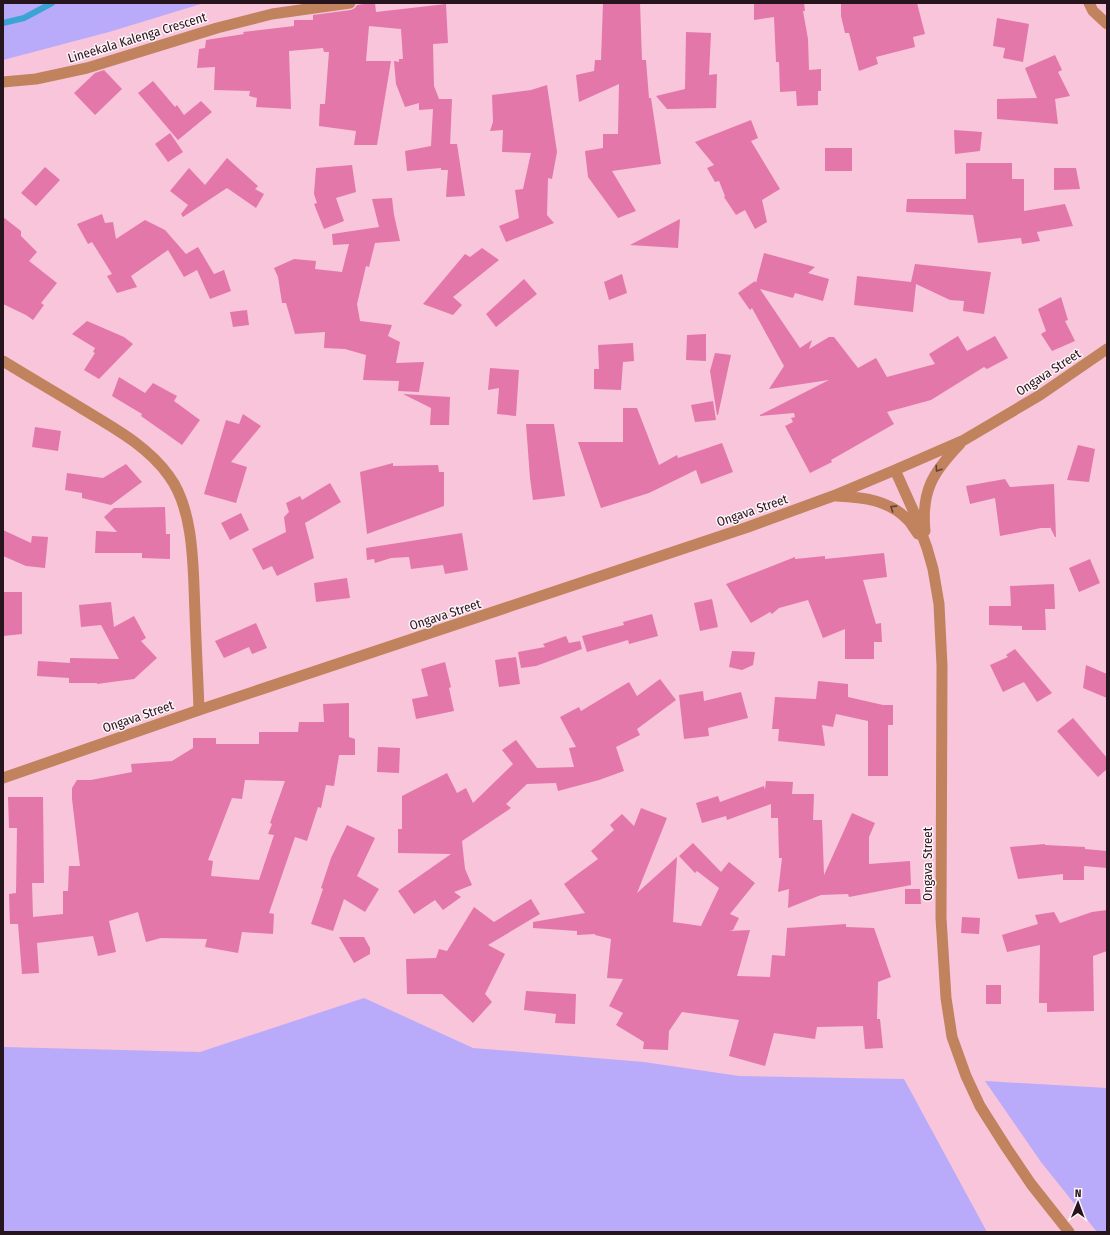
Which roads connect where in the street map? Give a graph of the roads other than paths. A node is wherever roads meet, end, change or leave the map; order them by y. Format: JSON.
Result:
{"nodes":[{"id":1,"x":350,"y":3,"type":"edge"},
{"id":2,"x":1089,"y":3,"type":"edge"},
{"id":3,"x":1107,"y":24,"type":"edge"},
{"id":4,"x":3,"y":82,"type":"edge"},
{"id":5,"x":1107,"y":350,"type":"edge"},
{"id":6,"x":3,"y":361,"type":"edge"},
{"id":7,"x":964,"y":440,"type":"junction"},
{"id":8,"x":894,"y":470,"type":"junction"},
{"id":9,"x":833,"y":496,"type":"junction"},
{"id":10,"x":927,"y":548,"type":"junction"},
{"id":11,"x":199,"y":710,"type":"junction"},
{"id":12,"x":3,"y":778,"type":"edge"},
{"id":13,"x":1069,"y":1232,"type":"edge"}],
"edges":[{"from":1,"to":4,"type":"street","name":"Lineekala Kalenga Crescent"},
{"from":2,"to":3,"type":"street"},
{"from":5,"to":7,"type":"street","name":"Ongava Street"},
{"from":6,"to":11,"type":"street"},
{"from":7,"to":8,"type":"street","name":"Ongava Street"},
{"from":7,"to":10,"type":"street","one_way":true},
{"from":8,"to":9,"type":"street","name":"Ongava Street"},
{"from":8,"to":10,"type":"street","name":"Ongava Street"},
{"from":10,"to":9,"type":"street","one_way":true},
{"from":9,"to":11,"type":"street","name":"Ongava Street"},
{"from":10,"to":13,"type":"street","name":"Ongava Street"},
{"from":11,"to":12,"type":"street","name":"Ongava Street"}]}
